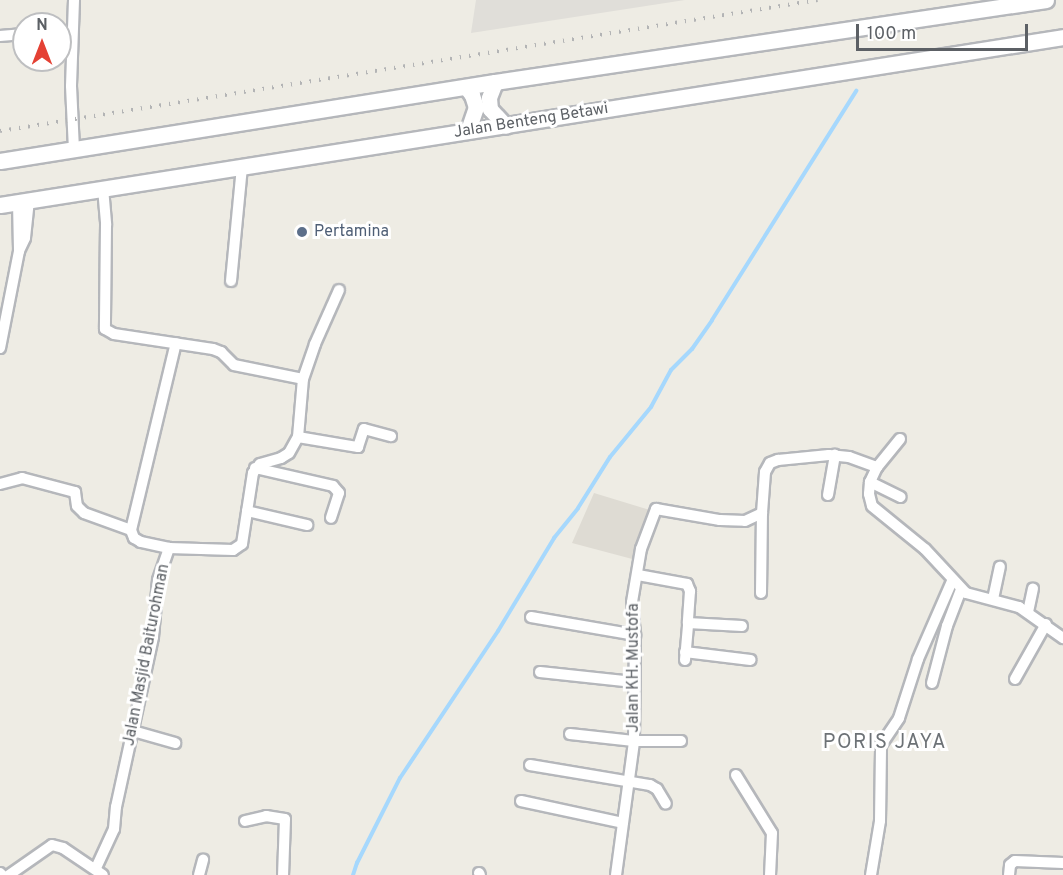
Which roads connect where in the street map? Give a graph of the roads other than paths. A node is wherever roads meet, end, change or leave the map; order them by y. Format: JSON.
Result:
{"nodes":[{"id":1,"x":74,"y":0,"type":"edge"},
{"id":2,"x":1046,"y":0,"type":"edge"},
{"id":3,"x":72,"y":32,"type":"joint"},
{"id":4,"x":1063,"y":37,"type":"edge"},
{"id":5,"x":493,"y":87,"type":"junction"},
{"id":6,"x":469,"y":91,"type":"junction"},
{"id":7,"x":502,"y":122,"type":"junction"},
{"id":8,"x":470,"y":126,"type":"junction"},
{"id":9,"x":74,"y":150,"type":"junction"},
{"id":10,"x":0,"y":161,"type":"edge"},
{"id":11,"x":242,"y":166,"type":"junction"},
{"id":12,"x":103,"y":188,"type":"junction"},
{"id":13,"x":23,"y":201,"type":"junction"},
{"id":14,"x":0,"y":205,"type":"edge"},
{"id":15,"x":231,"y":281,"type":"dead end"},
{"id":16,"x":339,"y":290,"type":"dead end"},
{"id":17,"x":176,"y":343,"type":"junction"},
{"id":18,"x":0,"y":348,"type":"edge"},
{"id":19,"x":303,"y":379,"type":"junction"},
{"id":20,"x":391,"y":436,"type":"dead end"},
{"id":21,"x":298,"y":437,"type":"junction"},
{"id":22,"x":900,"y":439,"type":"dead end"},
{"id":23,"x":836,"y":455,"type":"junction"},
{"id":24,"x":877,"y":467,"type":"junction"},
{"id":25,"x":255,"y":468,"type":"junction"},
{"id":26,"x":870,"y":482,"type":"junction"},
{"id":27,"x":0,"y":484,"type":"edge"},
{"id":28,"x":828,"y":495,"type":"dead end"},
{"id":29,"x":901,"y":497,"type":"dead end"},
{"id":30,"x":247,"y":511,"type":"junction"},
{"id":31,"x":762,"y":513,"type":"junction"},
{"id":32,"x":332,"y":518,"type":"dead end"},
{"id":33,"x":307,"y":525,"type":"dead end"},
{"id":34,"x":131,"y":530,"type":"junction"},
{"id":35,"x":169,"y":548,"type":"junction"},
{"id":36,"x":1000,"y":567,"type":"dead end"},
{"id":37,"x":638,"y":575,"type":"junction"},
{"id":38,"x":952,"y":580,"type":"junction"},
{"id":39,"x":1033,"y":589,"type":"dead end"},
{"id":40,"x":961,"y":590,"type":"junction"},
{"id":41,"x":761,"y":593,"type":"dead end"},
{"id":42,"x":993,"y":599,"type":"junction"},
{"id":43,"x":1029,"y":612,"type":"junction"},
{"id":44,"x":531,"y":617,"type":"dead end"},
{"id":45,"x":688,"y":623,"type":"junction"},
{"id":46,"x":1046,"y":624,"type":"junction"},
{"id":47,"x":742,"y":626,"type":"dead end"},
{"id":48,"x":635,"y":635,"type":"junction"},
{"id":49,"x":1063,"y":638,"type":"edge"},
{"id":50,"x":751,"y":660,"type":"dead end"},
{"id":51,"x":540,"y":672,"type":"dead end"},
{"id":52,"x":1015,"y":679,"type":"dead end"},
{"id":53,"x":633,"y":682,"type":"junction"},
{"id":54,"x":932,"y":683,"type":"dead end"},
{"id":55,"x":133,"y":731,"type":"junction"},
{"id":56,"x":570,"y":734,"type":"dead end"},
{"id":57,"x":634,"y":741,"type":"junction"},
{"id":58,"x":681,"y":741,"type":"dead end"},
{"id":59,"x":175,"y":742,"type":"dead end"},
{"id":60,"x":530,"y":765,"type":"dead end"},
{"id":61,"x":736,"y":775,"type":"dead end"},
{"id":62,"x":629,"y":784,"type":"junction"},
{"id":63,"x":521,"y":801,"type":"dead end"},
{"id":64,"x":666,"y":804,"type":"dead end"},
{"id":65,"x":246,"y":821,"type":"dead end"},
{"id":66,"x":623,"y":823,"type":"junction"},
{"id":67,"x":203,"y":860,"type":"dead end"},
{"id":68,"x":1063,"y":863,"type":"edge"},
{"id":69,"x":100,"y":872,"type":"edge"},
{"id":70,"x":9,"y":875,"type":"edge"},
{"id":71,"x":199,"y":875,"type":"edge"},
{"id":72,"x":283,"y":875,"type":"edge"},
{"id":73,"x":616,"y":875,"type":"edge"},
{"id":74,"x":770,"y":875,"type":"edge"},
{"id":75,"x":871,"y":875,"type":"edge"},
{"id":76,"x":1009,"y":875,"type":"edge"}],
"edges":[{"from":1,"to":3,"type":"street"},
{"from":2,"to":5,"type":"main road"},
{"from":3,"to":9,"type":"street"},
{"from":4,"to":7,"type":"main road","name":"Jalan Benteng Betawi"},
{"from":5,"to":6,"type":"main road"},
{"from":5,"to":7,"type":"main road"},
{"from":6,"to":8,"type":"main road"},
{"from":6,"to":9,"type":"main road"},
{"from":7,"to":8,"type":"main road","name":"Jalan Benteng Betawi"},
{"from":8,"to":11,"type":"main road","name":"Jalan Benteng Betawi"},
{"from":9,"to":10,"type":"main road"},
{"from":11,"to":12,"type":"main road","name":"Jalan Benteng Betawi"},
{"from":11,"to":15,"type":"street"},
{"from":12,"to":13,"type":"main road","name":"Jalan Benteng Betawi"},
{"from":12,"to":17,"type":"street"},
{"from":13,"to":14,"type":"main road","name":"Jalan Benteng Betawi"},
{"from":13,"to":18,"type":"street"},
{"from":16,"to":19,"type":"street"},
{"from":17,"to":19,"type":"street"},
{"from":17,"to":34,"type":"street"},
{"from":19,"to":21,"type":"street"},
{"from":20,"to":21,"type":"street"},
{"from":21,"to":25,"type":"street"},
{"from":22,"to":24,"type":"street"},
{"from":23,"to":24,"type":"street"},
{"from":23,"to":28,"type":"street"},
{"from":23,"to":31,"type":"street"},
{"from":24,"to":26,"type":"street"},
{"from":25,"to":30,"type":"street","name":"Jalan Masjid Baiturohman"},
{"from":25,"to":32,"type":"street"},
{"from":26,"to":29,"type":"street"},
{"from":26,"to":38,"type":"street"},
{"from":27,"to":34,"type":"street"},
{"from":30,"to":33,"type":"street"},
{"from":30,"to":35,"type":"street","name":"Jalan Masjid Baiturohman"},
{"from":31,"to":37,"type":"street","name":"Jalan KH. Mustofa"},
{"from":31,"to":41,"type":"street"},
{"from":34,"to":35,"type":"street"},
{"from":35,"to":55,"type":"street","name":"Jalan Masjid Baiturohman"},
{"from":36,"to":42,"type":"street"},
{"from":37,"to":45,"type":"street"},
{"from":37,"to":48,"type":"street","name":"Jalan KH. Mustofa"},
{"from":38,"to":40,"type":"street"},
{"from":38,"to":75,"type":"street"},
{"from":39,"to":43,"type":"street"},
{"from":40,"to":42,"type":"street"},
{"from":40,"to":54,"type":"street"},
{"from":42,"to":43,"type":"street"},
{"from":43,"to":46,"type":"street"},
{"from":44,"to":48,"type":"street"},
{"from":45,"to":47,"type":"street"},
{"from":45,"to":50,"type":"street"},
{"from":46,"to":49,"type":"street"},
{"from":46,"to":52,"type":"street"},
{"from":48,"to":53,"type":"street","name":"Jalan KH. Mustofa"},
{"from":51,"to":53,"type":"street"},
{"from":53,"to":57,"type":"street","name":"Jalan KH. Mustofa"},
{"from":55,"to":59,"type":"street"},
{"from":55,"to":69,"type":"street","name":"Jalan Masjid Baiturohman"},
{"from":56,"to":57,"type":"street"},
{"from":57,"to":58,"type":"street"},
{"from":57,"to":62,"type":"street","name":"Jalan KH. Mustofa"},
{"from":60,"to":62,"type":"street"},
{"from":61,"to":74,"type":"street"},
{"from":62,"to":64,"type":"street"},
{"from":62,"to":66,"type":"street","name":"Jalan KH. Mustofa"},
{"from":63,"to":66,"type":"street"},
{"from":65,"to":72,"type":"street"},
{"from":66,"to":73,"type":"street","name":"Jalan KH. Mustofa"},
{"from":67,"to":71,"type":"street"},
{"from":68,"to":76,"type":"street"},
{"from":69,"to":70,"type":"street"}]}
